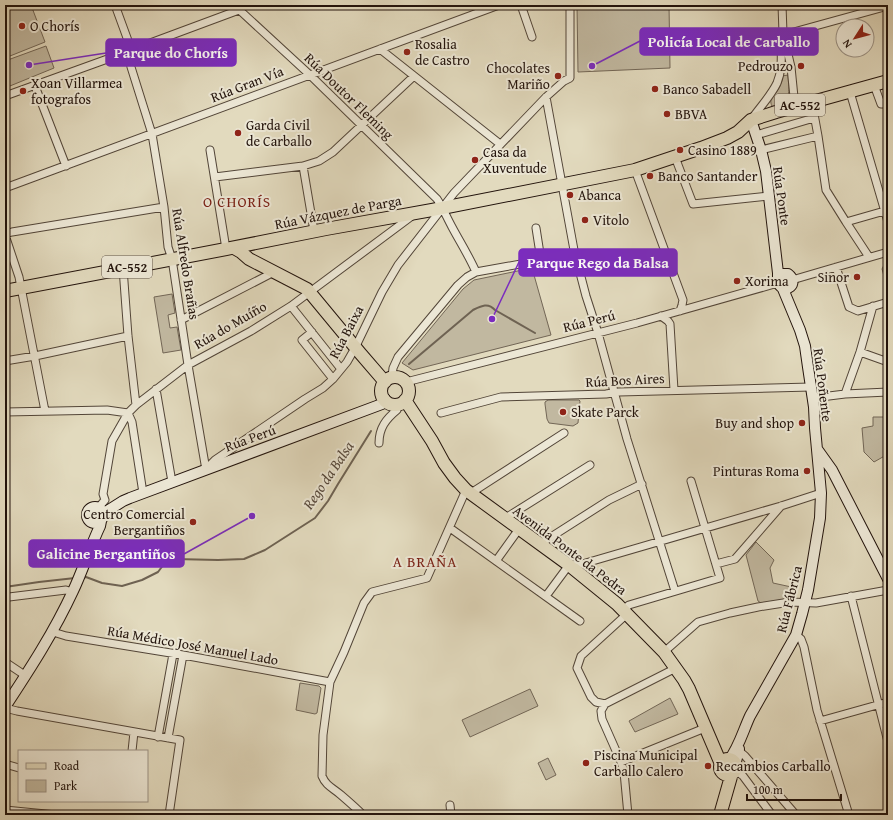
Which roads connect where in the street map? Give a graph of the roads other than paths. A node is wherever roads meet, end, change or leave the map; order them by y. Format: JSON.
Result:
{"nodes":[{"id":1,"x":114,"y":5,"type":"edge"},
{"id":2,"x":499,"y":5,"type":"edge"},
{"id":3,"x":521,"y":5,"type":"edge"},
{"id":4,"x":570,"y":5,"type":"edge"},
{"id":5,"x":782,"y":5,"type":"edge"},
{"id":6,"x":888,"y":6,"type":"edge"},
{"id":7,"x":875,"y":7,"type":"edge"},
{"id":8,"x":237,"y":8,"type":"edge"},
{"id":9,"x":783,"y":33,"type":"junction"},
{"id":10,"x":532,"y":37,"type":"dead end"},
{"id":11,"x":132,"y":47,"type":"junction"},
{"id":12,"x":380,"y":49,"type":"junction"},
{"id":13,"x":127,"y":55,"type":"junction"},
{"id":14,"x":781,"y":66,"type":"junction"},
{"id":15,"x":792,"y":68,"type":"junction"},
{"id":16,"x":310,"y":75,"type":"junction"},
{"id":17,"x":414,"y":76,"type":"junction"},
{"id":18,"x":888,"y":81,"type":"edge"},
{"id":19,"x":874,"y":85,"type":"junction"},
{"id":20,"x":35,"y":86,"type":"junction"},
{"id":21,"x":850,"y":92,"type":"junction"},
{"id":22,"x":5,"y":96,"type":"edge"},
{"id":23,"x":546,"y":97,"type":"junction"},
{"id":24,"x":767,"y":98,"type":"junction"},
{"id":25,"x":812,"y":103,"type":"junction"},
{"id":26,"x":888,"y":104,"type":"edge"},
{"id":27,"x":794,"y":107,"type":"junction"},
{"id":28,"x":776,"y":112,"type":"junction"},
{"id":29,"x":814,"y":118,"type":"junction"},
{"id":30,"x":751,"y":120,"type":"junction"},
{"id":31,"x":362,"y":126,"type":"junction"},
{"id":32,"x":152,"y":134,"type":"junction"},
{"id":33,"x":756,"y":135,"type":"junction"},
{"id":34,"x":818,"y":136,"type":"junction"},
{"id":35,"x":500,"y":144,"type":"junction"},
{"id":36,"x":210,"y":150,"type":"dead end"},
{"id":37,"x":761,"y":150,"type":"junction"},
{"id":38,"x":675,"y":157,"type":"junction"},
{"id":39,"x":66,"y":166,"type":"junction"},
{"id":40,"x":303,"y":166,"type":"junction"},
{"id":41,"x":635,"y":170,"type":"junction"},
{"id":42,"x":215,"y":177,"type":"junction"},
{"id":43,"x":562,"y":184,"type":"junction"},
{"id":44,"x":5,"y":188,"type":"edge"},
{"id":45,"x":769,"y":196,"type":"junction"},
{"id":46,"x":164,"y":207,"type":"junction"},
{"id":47,"x":443,"y":208,"type":"junction"},
{"id":48,"x":886,"y":210,"type":"edge"},
{"id":49,"x":417,"y":212,"type":"junction"},
{"id":50,"x":846,"y":222,"type":"junction"},
{"id":51,"x":888,"y":222,"type":"edge"},
{"id":52,"x":536,"y":228,"type":"dead end"},
{"id":53,"x":314,"y":231,"type":"junction"},
{"id":54,"x":5,"y":235,"type":"edge"},
{"id":55,"x":6,"y":244,"type":"edge"},
{"id":56,"x":236,"y":248,"type":"junction"},
{"id":57,"x":575,"y":252,"type":"junction"},
{"id":58,"x":888,"y":252,"type":"edge"},
{"id":59,"x":869,"y":257,"type":"junction"},
{"id":60,"x":172,"y":259,"type":"junction"},
{"id":61,"x":541,"y":260,"type":"junction"},
{"id":62,"x":836,"y":267,"type":"junction"},
{"id":63,"x":123,"y":268,"type":"junction"},
{"id":64,"x":274,"y":272,"type":"junction"},
{"id":65,"x":476,"y":272,"type":"junction"},
{"id":66,"x":784,"y":283,"type":"junction"},
{"id":67,"x":21,"y":288,"type":"junction"},
{"id":68,"x":5,"y":291,"type":"edge"},
{"id":69,"x":310,"y":291,"type":"junction"},
{"id":70,"x":888,"y":302,"type":"edge"},
{"id":71,"x":290,"y":306,"type":"junction"},
{"id":72,"x":873,"y":306,"type":"junction"},
{"id":73,"x":680,"y":311,"type":"junction"},
{"id":74,"x":661,"y":316,"type":"junction"},
{"id":75,"x":181,"y":320,"type":"junction"},
{"id":76,"x":312,"y":332,"type":"junction"},
{"id":77,"x":598,"y":332,"type":"junction"},
{"id":78,"x":128,"y":336,"type":"junction"},
{"id":79,"x":355,"y":348,"type":"junction"},
{"id":80,"x":860,"y":352,"type":"junction"},
{"id":81,"x":35,"y":356,"type":"junction"},
{"id":82,"x":5,"y":361,"type":"edge"},
{"id":83,"x":888,"y":362,"type":"edge"},
{"id":84,"x":188,"y":365,"type":"junction"},
{"id":85,"x":341,"y":369,"type":"junction"},
{"id":86,"x":333,"y":379,"type":"junction"},
{"id":87,"x":389,"y":379,"type":"junction"},
{"id":88,"x":406,"y":382,"type":"junction"},
{"id":89,"x":811,"y":387,"type":"junction"},
{"id":90,"x":156,"y":389,"type":"junction"},
{"id":91,"x":674,"y":390,"type":"junction"},
{"id":92,"x":615,"y":392,"type":"junction"},
{"id":93,"x":888,"y":392,"type":"edge"},
{"id":94,"x":846,"y":394,"type":"junction"},
{"id":95,"x":813,"y":398,"type":"junction"},
{"id":96,"x":384,"y":399,"type":"junction"},
{"id":97,"x":400,"y":402,"type":"junction"},
{"id":98,"x":136,"y":405,"type":"junction"},
{"id":99,"x":44,"y":411,"type":"junction"},
{"id":100,"x":5,"y":412,"type":"edge"},
{"id":101,"x":128,"y":413,"type":"junction"},
{"id":102,"x":441,"y":414,"type":"dead end"},
{"id":103,"x":564,"y":433,"type":"dead end"},
{"id":104,"x":379,"y":443,"type":"dead end"},
{"id":105,"x":238,"y":444,"type":"junction"},
{"id":106,"x":817,"y":449,"type":"junction"},
{"id":107,"x":242,"y":456,"type":"junction"},
{"id":108,"x":590,"y":465,"type":"dead end"},
{"id":109,"x":830,"y":466,"type":"junction"},
{"id":110,"x":206,"y":470,"type":"junction"},
{"id":111,"x":818,"y":470,"type":"junction"},
{"id":112,"x":691,"y":481,"type":"dead end"},
{"id":113,"x":172,"y":482,"type":"junction"},
{"id":114,"x":642,"y":484,"type":"junction"},
{"id":115,"x":469,"y":492,"type":"junction"},
{"id":116,"x":143,"y":493,"type":"junction"},
{"id":117,"x":821,"y":493,"type":"junction"},
{"id":118,"x":781,"y":506,"type":"junction"},
{"id":119,"x":101,"y":507,"type":"junction"},
{"id":120,"x":504,"y":519,"type":"junction"},
{"id":121,"x":91,"y":522,"type":"junction"},
{"id":122,"x":450,"y":528,"type":"junction"},
{"id":123,"x":705,"y":528,"type":"junction"},
{"id":124,"x":519,"y":529,"type":"junction"},
{"id":125,"x":96,"y":534,"type":"junction"},
{"id":126,"x":660,"y":541,"type":"junction"},
{"id":127,"x":540,"y":544,"type":"junction"},
{"id":128,"x":496,"y":561,"type":"junction"},
{"id":129,"x":716,"y":564,"type":"junction"},
{"id":130,"x":570,"y":566,"type":"junction"},
{"id":131,"x":888,"y":580,"type":"edge"},
{"id":132,"x":888,"y":590,"type":"edge"},
{"id":133,"x":675,"y":591,"type":"junction"},
{"id":134,"x":73,"y":592,"type":"junction"},
{"id":135,"x":546,"y":596,"type":"junction"},
{"id":136,"x":851,"y":596,"type":"junction"},
{"id":137,"x":5,"y":599,"type":"edge"},
{"id":138,"x":805,"y":602,"type":"junction"},
{"id":139,"x":625,"y":612,"type":"junction"},
{"id":140,"x":580,"y":621,"type":"dead end"},
{"id":141,"x":53,"y":632,"type":"junction"},
{"id":142,"x":796,"y":635,"type":"junction"},
{"id":143,"x":664,"y":652,"type":"junction"},
{"id":144,"x":173,"y":654,"type":"junction"},
{"id":145,"x":183,"y":655,"type":"junction"},
{"id":146,"x":5,"y":662,"type":"edge"},
{"id":147,"x":676,"y":668,"type":"junction"},
{"id":148,"x":26,"y":676,"type":"junction"},
{"id":149,"x":330,"y":682,"type":"junction"},
{"id":150,"x":166,"y":694,"type":"junction"},
{"id":151,"x":176,"y":696,"type":"junction"},
{"id":152,"x":888,"y":702,"type":"edge"},
{"id":153,"x":605,"y":704,"type":"junction"},
{"id":154,"x":878,"y":705,"type":"junction"},
{"id":155,"x":5,"y":707,"type":"edge"},
{"id":156,"x":820,"y":721,"type":"junction"},
{"id":157,"x":705,"y":728,"type":"junction"},
{"id":158,"x":134,"y":732,"type":"junction"},
{"id":159,"x":158,"y":737,"type":"junction"},
{"id":160,"x":168,"y":738,"type":"junction"},
{"id":161,"x":888,"y":742,"type":"edge"},
{"id":162,"x":739,"y":747,"type":"junction"},
{"id":163,"x":132,"y":750,"type":"edge"},
{"id":164,"x":621,"y":762,"type":"junction"},
{"id":165,"x":5,"y":764,"type":"edge"},
{"id":166,"x":729,"y":766,"type":"junction"},
{"id":167,"x":18,"y":768,"type":"edge"},
{"id":168,"x":450,"y":805,"type":"dead end"},
{"id":169,"x":5,"y":810,"type":"edge"},
{"id":170,"x":721,"y":810,"type":"edge"},
{"id":171,"x":56,"y":815,"type":"edge"},
{"id":172,"x":169,"y":815,"type":"edge"},
{"id":173,"x":363,"y":815,"type":"edge"},
{"id":174,"x":451,"y":815,"type":"edge"},
{"id":175,"x":628,"y":815,"type":"edge"},
{"id":176,"x":772,"y":815,"type":"edge"},
{"id":177,"x":796,"y":815,"type":"edge"},
{"id":178,"x":850,"y":815,"type":"edge"}],
"edges":[{"from":1,"to":11,"type":"street"},
{"from":2,"to":12,"type":"street","name":"Rúa Gran Vía"},
{"from":3,"to":10,"type":"street"},
{"from":4,"to":23,"type":"street","name":"Rúa Baixa"},
{"from":5,"to":9,"type":"street"},
{"from":6,"to":7,"type":"street"},
{"from":7,"to":9,"type":"street"},
{"from":8,"to":11,"type":"street"},
{"from":8,"to":16,"type":"street","name":"Rúa Doutor Fleming"},
{"from":9,"to":14,"type":"street"},
{"from":9,"to":15,"type":"street"},
{"from":11,"to":13,"type":"street"},
{"from":12,"to":16,"type":"street","name":"Rúa Gran Vía"},
{"from":12,"to":17,"type":"street"},
{"from":13,"to":20,"type":"street"},
{"from":13,"to":32,"type":"street","name":"Rúa Alfredo Brañas"},
{"from":14,"to":15,"type":"street"},
{"from":14,"to":24,"type":"street"},
{"from":15,"to":27,"type":"street"},
{"from":16,"to":31,"type":"street","name":"Rúa Doutor Fleming"},
{"from":16,"to":32,"type":"street","name":"Rúa Gran Vía"},
{"from":17,"to":31,"type":"street"},
{"from":17,"to":35,"type":"street"},
{"from":18,"to":19,"type":"main road","number":"AC-552"},
{"from":19,"to":21,"type":"main road","number":"AC-552"},
{"from":19,"to":26,"type":"street"},
{"from":20,"to":22,"type":"street"},
{"from":20,"to":39,"type":"street"},
{"from":21,"to":25,"type":"main road","number":"AC-552"},
{"from":21,"to":48,"type":"street"},
{"from":23,"to":35,"type":"street","name":"Rúa Baixa"},
{"from":23,"to":43,"type":"street"},
{"from":24,"to":28,"type":"street"},
{"from":24,"to":30,"type":"street"},
{"from":25,"to":27,"type":"main road","number":"AC-552"},
{"from":25,"to":29,"type":"street"},
{"from":27,"to":28,"type":"main road","number":"AC-552"},
{"from":28,"to":30,"type":"main road","number":"AC-552"},
{"from":29,"to":33,"type":"street"},
{"from":29,"to":34,"type":"street"},
{"from":30,"to":33,"type":"street","name":"Rúa Ponte"},
{"from":30,"to":38,"type":"main road","number":"AC-552"},
{"from":31,"to":40,"type":"street"},
{"from":31,"to":47,"type":"street","name":"Rúa Doutor Fleming"},
{"from":32,"to":39,"type":"street","name":"Rúa Gran Vía"},
{"from":32,"to":46,"type":"street","name":"Rúa Alfredo Brañas"},
{"from":33,"to":37,"type":"street","name":"Rúa Ponte"},
{"from":34,"to":37,"type":"street"},
{"from":34,"to":50,"type":"street"},
{"from":35,"to":47,"type":"street","name":"Rúa Baixa"},
{"from":36,"to":42,"type":"street"},
{"from":37,"to":45,"type":"street","name":"Rúa Ponte"},
{"from":38,"to":41,"type":"main road","name":"Rúa Vázquez de Parga","number":"AC-552"},
{"from":38,"to":45,"type":"street"},
{"from":39,"to":44,"type":"street","name":"Rúa Gran Vía"},
{"from":40,"to":42,"type":"street"},
{"from":40,"to":53,"type":"street"},
{"from":41,"to":43,"type":"main road","name":"Rúa Vázquez de Parga","number":"AC-552"},
{"from":41,"to":73,"type":"street"},
{"from":42,"to":56,"type":"street"},
{"from":43,"to":47,"type":"main road","name":"Rúa Vázquez de Parga","number":"AC-552"},
{"from":43,"to":57,"type":"street"},
{"from":45,"to":66,"type":"street","name":"Rúa Ponte"},
{"from":46,"to":54,"type":"street"},
{"from":46,"to":60,"type":"street","name":"Rúa Alfredo Brañas"},
{"from":47,"to":49,"type":"main road","name":"Rúa Vázquez de Parga","number":"AC-552"},
{"from":47,"to":65,"type":"street","name":"Rúa Doutor Fleming"},
{"from":47,"to":79,"type":"street","name":"Rúa Baixa"},
{"from":48,"to":50,"type":"street"},
{"from":48,"to":51,"type":"street"},
{"from":49,"to":53,"type":"main road","name":"Rúa Vázquez de Parga","number":"AC-552"},
{"from":49,"to":69,"type":"street","name":"Rúa do Muíño"},
{"from":50,"to":59,"type":"street"},
{"from":52,"to":61,"type":"street"},
{"from":53,"to":56,"type":"main road","name":"Rúa Vázquez de Parga","number":"AC-552"},
{"from":54,"to":55,"type":"street"},
{"from":55,"to":67,"type":"street"},
{"from":56,"to":60,"type":"main road","name":"Rúa Vázquez de Parga","number":"AC-552"},
{"from":56,"to":64,"type":"main road"},
{"from":57,"to":61,"type":"street"},
{"from":57,"to":77,"type":"street"},
{"from":58,"to":59,"type":"street","name":"Rúa Perú"},
{"from":59,"to":62,"type":"street","name":"Rúa Perú"},
{"from":60,"to":63,"type":"main road","number":"AC-552"},
{"from":60,"to":75,"type":"street","name":"Rúa Alfredo Brañas"},
{"from":61,"to":65,"type":"street"},
{"from":62,"to":66,"type":"street","name":"Rúa Perú"},
{"from":62,"to":72,"type":"street"},
{"from":63,"to":67,"type":"main road","number":"AC-552"},
{"from":63,"to":78,"type":"street"},
{"from":64,"to":69,"type":"main road"},
{"from":64,"to":75,"type":"street"},
{"from":65,"to":87,"type":"street"},
{"from":66,"to":73,"type":"street","name":"Rúa Perú"},
{"from":66,"to":89,"type":"street","name":"Rúa Poñente"},
{"from":67,"to":68,"type":"main road","number":"AC-552"},
{"from":67,"to":81,"type":"street"},
{"from":69,"to":71,"type":"street","name":"Rúa do Muíño"},
{"from":69,"to":79,"type":"main road"},
{"from":70,"to":72,"type":"street"},
{"from":71,"to":76,"type":"street"},
{"from":71,"to":84,"type":"street","name":"Rúa do Muíño"},
{"from":72,"to":80,"type":"street"},
{"from":73,"to":74,"type":"street","name":"Rúa Perú"},
{"from":74,"to":77,"type":"street","name":"Rúa Perú"},
{"from":74,"to":91,"type":"street"},
{"from":75,"to":84,"type":"street","name":"Rúa Alfredo Brañas"},
{"from":76,"to":85,"type":"street"},
{"from":76,"to":86,"type":"street"},
{"from":77,"to":88,"type":"street","name":"Rúa Perú"},
{"from":77,"to":92,"type":"street"},
{"from":78,"to":81,"type":"street"},
{"from":78,"to":98,"type":"street"},
{"from":79,"to":85,"type":"street","name":"Rúa Baixa"},
{"from":79,"to":87,"type":"main road"},
{"from":80,"to":83,"type":"street"},
{"from":80,"to":94,"type":"street"},
{"from":81,"to":82,"type":"street"},
{"from":81,"to":99,"type":"street"},
{"from":84,"to":90,"type":"street","name":"Rúa do Muíño"},
{"from":84,"to":110,"type":"street","name":"Rúa Alfredo Brañas"},
{"from":85,"to":86,"type":"street","name":"Rúa Baixa"},
{"from":86,"to":105,"type":"street","name":"Rúa Baixa"},
{"from":87,"to":88,"type":"main road"},
{"from":87,"to":96,"type":"main road"},
{"from":88,"to":97,"type":"main road"},
{"from":89,"to":91,"type":"street","name":"Rúa Bos Aires"},
{"from":89,"to":95,"type":"street","name":"Rúa Poñente"},
{"from":90,"to":98,"type":"street","name":"Rúa do Muíño"},
{"from":90,"to":113,"type":"street"},
{"from":91,"to":92,"type":"street","name":"Rúa Bos Aires"},
{"from":92,"to":102,"type":"street","name":"Rúa Bos Aires"},
{"from":92,"to":114,"type":"street"},
{"from":93,"to":94,"type":"street"},
{"from":94,"to":95,"type":"street"},
{"from":95,"to":106,"type":"street","name":"Rúa Poñente"},
{"from":96,"to":97,"type":"main road"},
{"from":96,"to":107,"type":"street","name":"Rúa Perú"},
{"from":97,"to":104,"type":"street"},
{"from":97,"to":115,"type":"main road","name":"Avenida Ponte da Pedra"},
{"from":98,"to":101,"type":"street","name":"Rúa do Muíño"},
{"from":99,"to":100,"type":"street"},
{"from":99,"to":101,"type":"street"},
{"from":101,"to":116,"type":"street"},
{"from":101,"to":119,"type":"street","name":"Rúa do Muíño"},
{"from":103,"to":115,"type":"street"},
{"from":105,"to":107,"type":"street"},
{"from":105,"to":110,"type":"street","name":"Rúa Baixa"},
{"from":106,"to":109,"type":"street"},
{"from":106,"to":111,"type":"street","name":"Rúa Fábrica"},
{"from":107,"to":110,"type":"street","name":"Rúa Perú"},
{"from":108,"to":120,"type":"street"},
{"from":109,"to":111,"type":"street"},
{"from":109,"to":131,"type":"street"},
{"from":110,"to":113,"type":"street","name":"Rúa Perú"},
{"from":111,"to":117,"type":"street","name":"Rúa Fábrica"},
{"from":112,"to":123,"type":"street"},
{"from":113,"to":116,"type":"street","name":"Rúa Perú"},
{"from":114,"to":126,"type":"street"},
{"from":114,"to":127,"type":"street"},
{"from":115,"to":120,"type":"main road","name":"Avenida Ponte da Pedra"},
{"from":115,"to":122,"type":"street"},
{"from":116,"to":119,"type":"street","name":"Rúa Perú"},
{"from":117,"to":118,"type":"street"},
{"from":117,"to":138,"type":"street","name":"Rúa Fábrica"},
{"from":118,"to":123,"type":"street"},
{"from":118,"to":129,"type":"street"},
{"from":119,"to":121,"type":"street"},
{"from":119,"to":121,"type":"street","name":"Rúa do Muíño"},
{"from":119,"to":125,"type":"street","name":"Rúa do Muíño"},
{"from":120,"to":124,"type":"main road","name":"Avenida Ponte da Pedra"},
{"from":121,"to":125,"type":"street"},
{"from":122,"to":128,"type":"street"},
{"from":122,"to":149,"type":"street"},
{"from":123,"to":126,"type":"street"},
{"from":123,"to":129,"type":"street"},
{"from":124,"to":127,"type":"main road","name":"Avenida Ponte da Pedra"},
{"from":124,"to":128,"type":"street"},
{"from":125,"to":134,"type":"street","name":"Rúa do Muíño"},
{"from":126,"to":130,"type":"street"},
{"from":126,"to":133,"type":"street"},
{"from":127,"to":130,"type":"main road","name":"Avenida Ponte da Pedra"},
{"from":128,"to":135,"type":"street"},
{"from":129,"to":133,"type":"street"},
{"from":130,"to":135,"type":"street"},
{"from":130,"to":139,"type":"main road","name":"Avenida Ponte da Pedra"},
{"from":132,"to":136,"type":"street"},
{"from":133,"to":139,"type":"street"},
{"from":134,"to":137,"type":"street"},
{"from":134,"to":141,"type":"street","name":"Rúa do Muíño"},
{"from":135,"to":140,"type":"street"},
{"from":136,"to":138,"type":"street"},
{"from":136,"to":154,"type":"street"},
{"from":138,"to":142,"type":"street","name":"Rúa Fábrica"},
{"from":138,"to":143,"type":"street"},
{"from":139,"to":143,"type":"main road","name":"Avenida Ponte da Pedra"},
{"from":139,"to":153,"type":"street"},
{"from":141,"to":144,"type":"street","name":"Rúa Médico José Manuel Lado"},
{"from":141,"to":148,"type":"street","name":"Rúa do Muíño"},
{"from":142,"to":156,"type":"street"},
{"from":142,"to":162,"type":"street","name":"Rúa Fábrica"},
{"from":143,"to":147,"type":"main road","name":"Avenida Ponte da Pedra"},
{"from":144,"to":145,"type":"street","name":"Rúa Médico José Manuel Lado"},
{"from":144,"to":150,"type":"street"},
{"from":145,"to":149,"type":"street","name":"Rúa Médico José Manuel Lado"},
{"from":145,"to":151,"type":"street"},
{"from":146,"to":148,"type":"street"},
{"from":147,"to":153,"type":"street"},
{"from":147,"to":157,"type":"main road","name":"Avenida Ponte da Pedra"},
{"from":148,"to":155,"type":"street","name":"Rúa do Muíño"},
{"from":149,"to":173,"type":"street"},
{"from":150,"to":151,"type":"street"},
{"from":150,"to":159,"type":"street"},
{"from":151,"to":160,"type":"street"},
{"from":152,"to":154,"type":"street"},
{"from":153,"to":164,"type":"street"},
{"from":154,"to":156,"type":"street"},
{"from":154,"to":161,"type":"street"},
{"from":155,"to":158,"type":"street"},
{"from":156,"to":178,"type":"street"},
{"from":157,"to":164,"type":"street"},
{"from":157,"to":166,"type":"main road","name":"Avenida Ponte da Pedra"},
{"from":158,"to":159,"type":"street"},
{"from":158,"to":163,"type":"street"},
{"from":159,"to":160,"type":"street"},
{"from":160,"to":172,"type":"street"},
{"from":162,"to":166,"type":"street","name":"Rúa Fábrica"},
{"from":162,"to":177,"type":"street"},
{"from":164,"to":175,"type":"street"},
{"from":165,"to":167,"type":"street"},
{"from":166,"to":170,"type":"main road"},
{"from":166,"to":176,"type":"street"},
{"from":168,"to":174,"type":"street"},
{"from":169,"to":171,"type":"street"}]}
